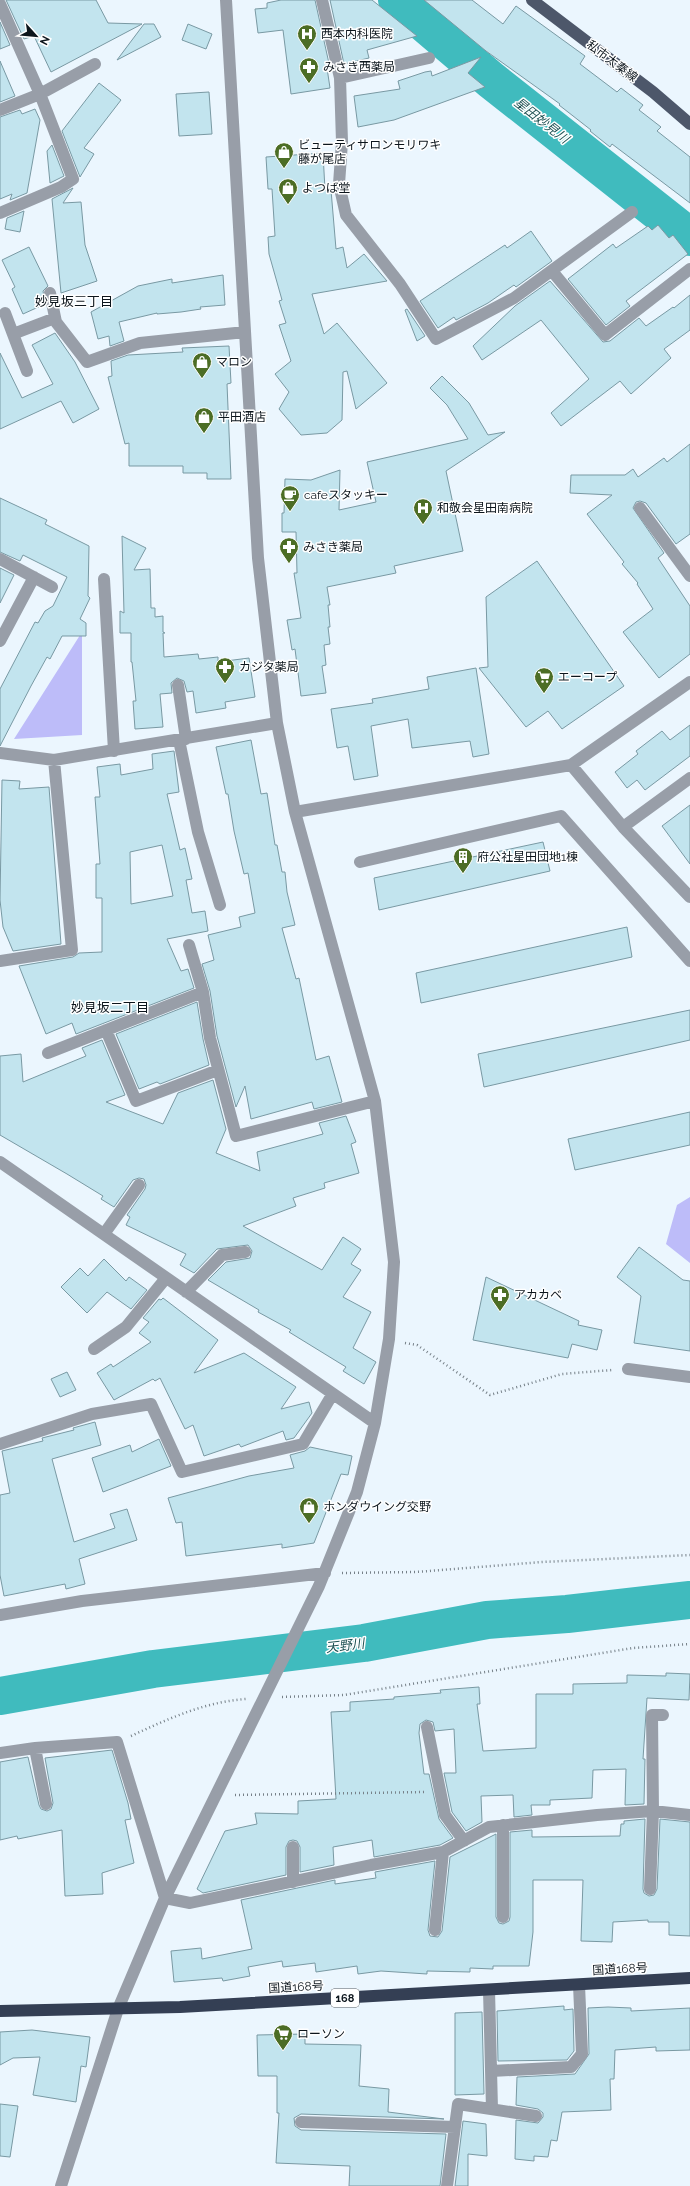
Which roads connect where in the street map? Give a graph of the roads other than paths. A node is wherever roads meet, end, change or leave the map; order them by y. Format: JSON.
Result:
{"nodes":[{"id":1,"x":226,"y":0,"type":"edge"},
{"id":2,"x":322,"y":0,"type":"edge"},
{"id":3,"x":532,"y":0,"type":"edge"},
{"id":4,"x":0,"y":4,"type":"edge"},
{"id":5,"x":429,"y":58,"type":"dead end"},
{"id":6,"x":95,"y":64,"type":"dead end"},
{"id":7,"x":340,"y":78,"type":"junction"},
{"id":8,"x":40,"y":94,"type":"junction"},
{"id":9,"x":0,"y":110,"type":"edge"},
{"id":10,"x":690,"y":124,"type":"edge"},
{"id":11,"x":632,"y":212,"type":"dead end"},
{"id":12,"x":0,"y":213,"type":"edge"},
{"id":13,"x":690,"y":269,"type":"edge"},
{"id":14,"x":552,"y":271,"type":"junction"},
{"id":15,"x":50,"y":293,"type":"dead end"},
{"id":16,"x":5,"y":313,"type":"dead end"},
{"id":17,"x":55,"y":318,"type":"junction"},
{"id":18,"x":245,"y":332,"type":"junction"},
{"id":19,"x":13,"y":334,"type":"junction"},
{"id":20,"x":27,"y":371,"type":"dead end"},
{"id":21,"x":640,"y":508,"type":"dead end"},
{"id":22,"x":0,"y":559,"type":"edge"},
{"id":23,"x":690,"y":576,"type":"edge"},
{"id":24,"x":34,"y":577,"type":"junction"},
{"id":25,"x":104,"y":579,"type":"dead end"},
{"id":26,"x":52,"y":587,"type":"dead end"},
{"id":27,"x":0,"y":641,"type":"edge"},
{"id":28,"x":690,"y":682,"type":"edge"},
{"id":29,"x":178,"y":685,"type":"dead end"},
{"id":30,"x":277,"y":723,"type":"junction"},
{"id":31,"x":183,"y":739,"type":"junction"},
{"id":32,"x":114,"y":751,"type":"junction"},
{"id":33,"x":0,"y":753,"type":"edge"},
{"id":34,"x":54,"y":760,"type":"junction"},
{"id":35,"x":571,"y":765,"type":"junction"},
{"id":36,"x":690,"y":778,"type":"edge"},
{"id":37,"x":295,"y":812,"type":"junction"},
{"id":38,"x":623,"y":827,"type":"junction"},
{"id":39,"x":360,"y":862,"type":"dead end"},
{"id":40,"x":690,"y":897,"type":"edge"},
{"id":41,"x":220,"y":905,"type":"dead end"},
{"id":42,"x":189,"y":945,"type":"dead end"},
{"id":43,"x":0,"y":961,"type":"edge"},
{"id":44,"x":690,"y":961,"type":"edge"},
{"id":45,"x":203,"y":992,"type":"junction"},
{"id":46,"x":106,"y":1030,"type":"junction"},
{"id":47,"x":48,"y":1052,"type":"dead end"},
{"id":48,"x":218,"y":1070,"type":"junction"},
{"id":49,"x":375,"y":1101,"type":"junction"},
{"id":50,"x":0,"y":1162,"type":"edge"},
{"id":51,"x":139,"y":1185,"type":"dead end"},
{"id":52,"x":104,"y":1234,"type":"junction"},
{"id":53,"x":245,"y":1252,"type":"dead end"},
{"id":54,"x":166,"y":1278,"type":"junction"},
{"id":55,"x":186,"y":1292,"type":"junction"},
{"id":56,"x":94,"y":1349,"type":"dead end"},
{"id":57,"x":628,"y":1368,"type":"road end"},
{"id":58,"x":690,"y":1377,"type":"edge"},
{"id":59,"x":332,"y":1395,"type":"junction"},
{"id":60,"x":375,"y":1423,"type":"junction"},
{"id":61,"x":0,"y":1444,"type":"edge"},
{"id":62,"x":325,"y":1573,"type":"junction"},
{"id":63,"x":0,"y":1615,"type":"edge"},
{"id":64,"x":663,"y":1715,"type":"dead end"},
{"id":65,"x":427,"y":1727,"type":"dead end"},
{"id":66,"x":35,"y":1748,"type":"junction"},
{"id":67,"x":0,"y":1753,"type":"edge"},
{"id":68,"x":46,"y":1804,"type":"dead end"},
{"id":69,"x":653,"y":1811,"type":"junction"},
{"id":70,"x":690,"y":1815,"type":"edge"},
{"id":71,"x":503,"y":1826,"type":"junction"},
{"id":72,"x":464,"y":1841,"type":"junction"},
{"id":73,"x":293,"y":1847,"type":"dead end"},
{"id":74,"x":443,"y":1852,"type":"junction"},
{"id":75,"x":293,"y":1882,"type":"junction"},
{"id":76,"x":650,"y":1889,"type":"dead end"},
{"id":77,"x":165,"y":1898,"type":"junction"},
{"id":78,"x":503,"y":1917,"type":"dead end"},
{"id":79,"x":434,"y":1930,"type":"dead end"},
{"id":80,"x":690,"y":1978,"type":"edge"},
{"id":81,"x":578,"y":1985,"type":"junction"},
{"id":82,"x":489,"y":1990,"type":"junction"},
{"id":83,"x":118,"y":2009,"type":"junction"},
{"id":84,"x":0,"y":2011,"type":"edge"},
{"id":85,"x":491,"y":2071,"type":"junction"},
{"id":86,"x":492,"y":2109,"type":"junction"},
{"id":87,"x":536,"y":2116,"type":"dead end"},
{"id":88,"x":301,"y":2122,"type":"dead end"},
{"id":89,"x":455,"y":2127,"type":"junction"},
{"id":90,"x":61,"y":2186,"type":"edge"},
{"id":91,"x":447,"y":2186,"type":"edge"}],
"edges":[{"from":1,"to":18,"type":"street"},
{"from":2,"to":7,"type":"street"},
{"from":3,"to":10,"type":"main road","name":"私市太秦線"},
{"from":4,"to":8,"type":"street"},
{"from":5,"to":7,"type":"street"},
{"from":6,"to":8,"type":"street"},
{"from":7,"to":14,"type":"street"},
{"from":8,"to":9,"type":"street"},
{"from":8,"to":12,"type":"street"},
{"from":11,"to":14,"type":"street"},
{"from":13,"to":14,"type":"street"},
{"from":15,"to":17,"type":"street"},
{"from":16,"to":19,"type":"street"},
{"from":17,"to":18,"type":"street"},
{"from":17,"to":19,"type":"street"},
{"from":18,"to":30,"type":"street"},
{"from":19,"to":20,"type":"street"},
{"from":21,"to":23,"type":"street"},
{"from":22,"to":24,"type":"street"},
{"from":24,"to":26,"type":"street"},
{"from":24,"to":27,"type":"street"},
{"from":25,"to":32,"type":"street"},
{"from":28,"to":35,"type":"street"},
{"from":29,"to":31,"type":"street"},
{"from":30,"to":31,"type":"street"},
{"from":30,"to":37,"type":"street"},
{"from":31,"to":32,"type":"street"},
{"from":31,"to":41,"type":"street"},
{"from":32,"to":34,"type":"street"},
{"from":33,"to":34,"type":"street"},
{"from":34,"to":43,"type":"street"},
{"from":35,"to":37,"type":"street"},
{"from":35,"to":38,"type":"street"},
{"from":36,"to":38,"type":"street"},
{"from":37,"to":49,"type":"street"},
{"from":38,"to":40,"type":"street"},
{"from":39,"to":44,"type":"street"},
{"from":42,"to":45,"type":"street"},
{"from":45,"to":46,"type":"street"},
{"from":45,"to":48,"type":"street"},
{"from":46,"to":47,"type":"street"},
{"from":46,"to":48,"type":"street"},
{"from":48,"to":49,"type":"street"},
{"from":49,"to":60,"type":"street"},
{"from":50,"to":52,"type":"street"},
{"from":51,"to":52,"type":"street"},
{"from":52,"to":54,"type":"street"},
{"from":53,"to":55,"type":"street"},
{"from":54,"to":55,"type":"street"},
{"from":54,"to":56,"type":"street"},
{"from":55,"to":59,"type":"street"},
{"from":57,"to":58,"type":"street"},
{"from":59,"to":60,"type":"street"},
{"from":59,"to":61,"type":"street"},
{"from":60,"to":62,"type":"street"},
{"from":62,"to":63,"type":"street"},
{"from":62,"to":77,"type":"street"},
{"from":64,"to":69,"type":"street"},
{"from":65,"to":72,"type":"street"},
{"from":66,"to":67,"type":"street"},
{"from":66,"to":68,"type":"street"},
{"from":66,"to":77,"type":"street"},
{"from":69,"to":70,"type":"street"},
{"from":69,"to":71,"type":"street"},
{"from":69,"to":76,"type":"street"},
{"from":71,"to":72,"type":"street"},
{"from":71,"to":78,"type":"street"},
{"from":72,"to":74,"type":"street"},
{"from":73,"to":75,"type":"street"},
{"from":74,"to":75,"type":"street"},
{"from":74,"to":79,"type":"street"},
{"from":75,"to":77,"type":"street"},
{"from":77,"to":83,"type":"street"},
{"from":80,"to":81,"type":"highway","name":"国道168号","number":"168"},
{"from":81,"to":82,"type":"highway","name":"国道168号","number":"168"},
{"from":81,"to":85,"type":"street"},
{"from":82,"to":83,"type":"highway","name":"国道168号","number":"168"},
{"from":82,"to":85,"type":"street"},
{"from":83,"to":84,"type":"highway","name":"国道168号","number":"168"},
{"from":83,"to":90,"type":"street"},
{"from":85,"to":86,"type":"street"},
{"from":86,"to":87,"type":"street"},
{"from":86,"to":89,"type":"street"},
{"from":88,"to":89,"type":"street"},
{"from":89,"to":91,"type":"street"}]}
